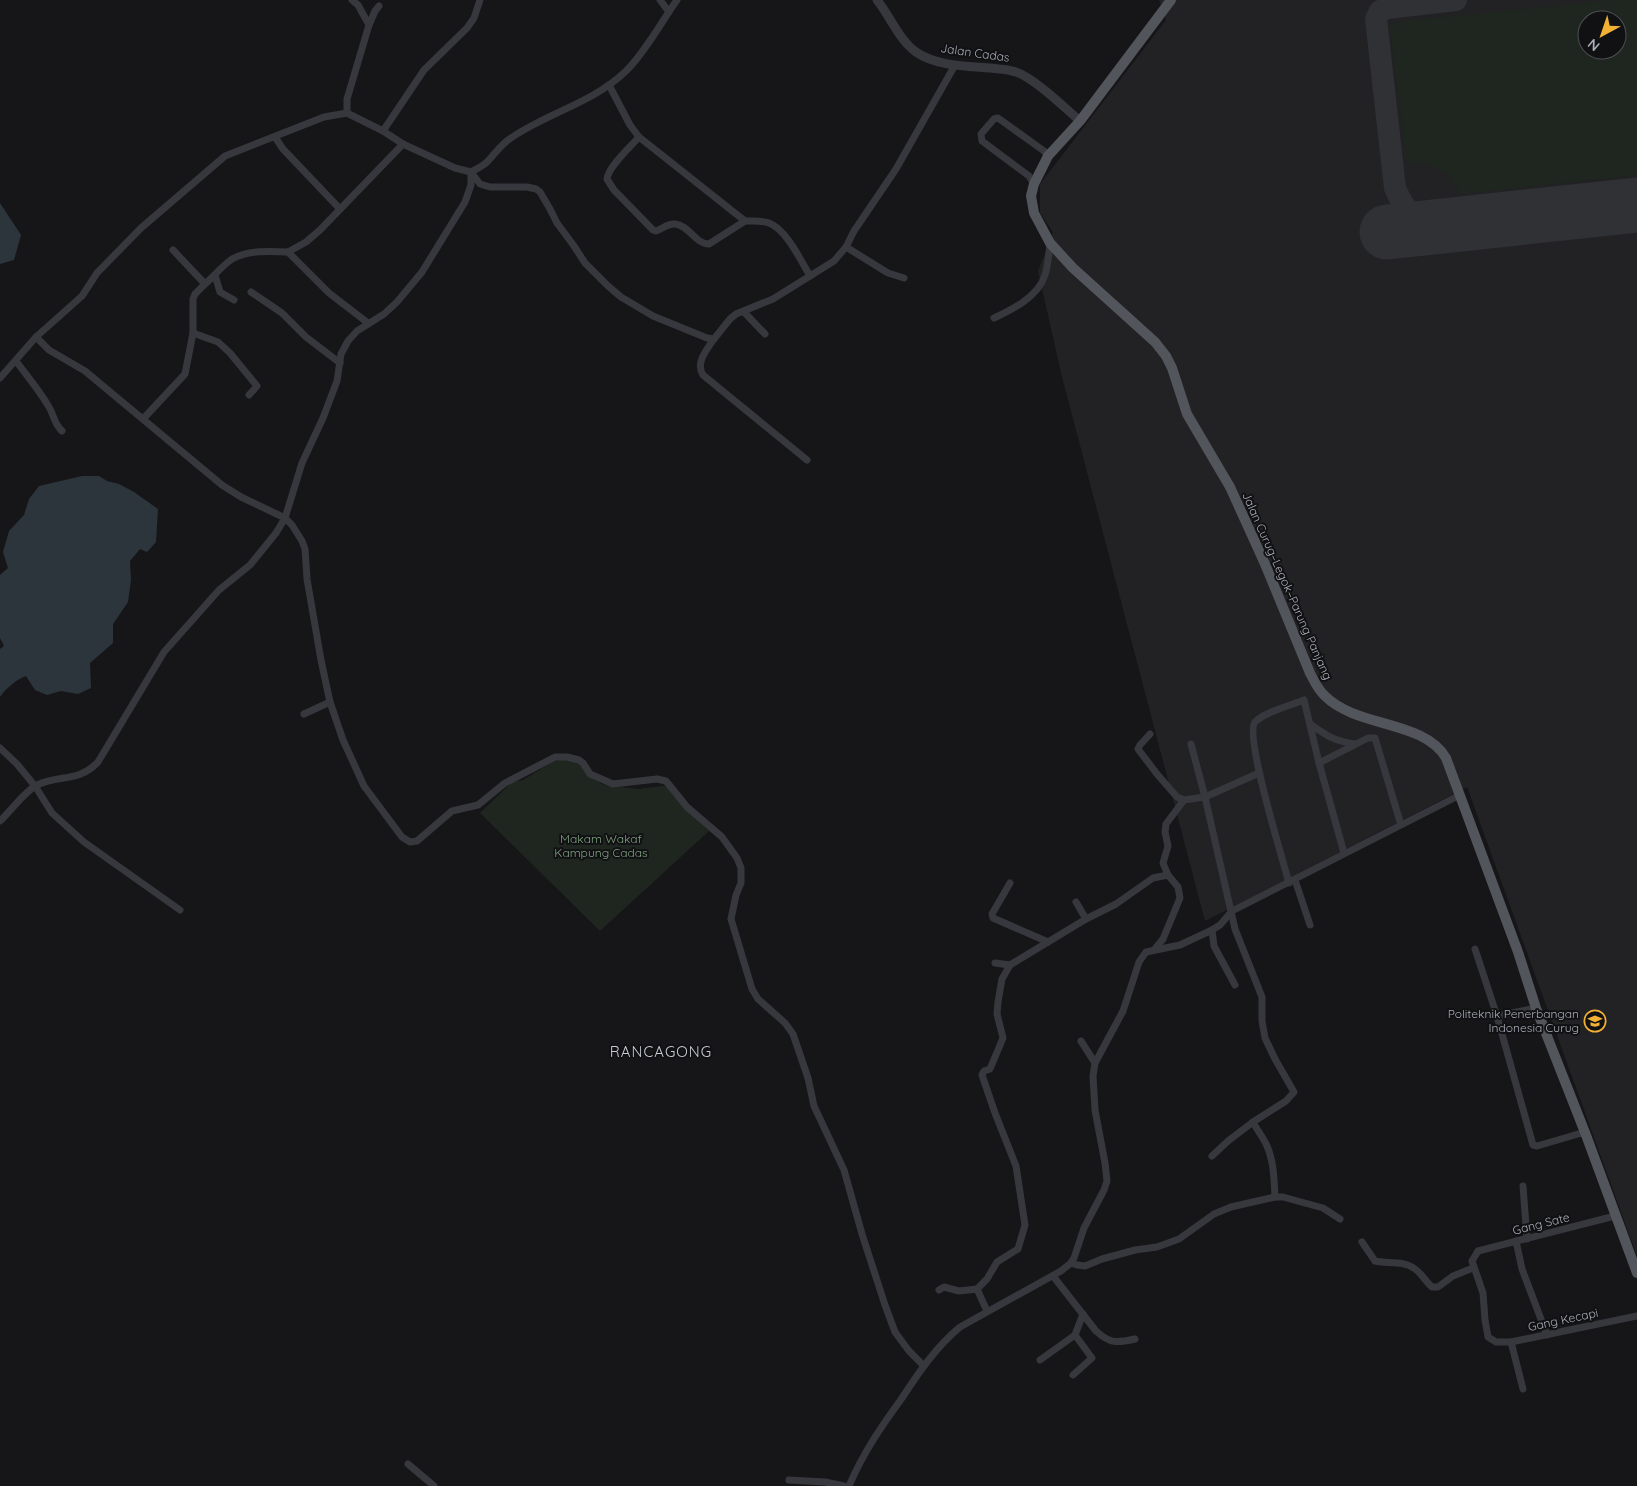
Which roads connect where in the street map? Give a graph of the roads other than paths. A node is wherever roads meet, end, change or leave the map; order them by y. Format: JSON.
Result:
{"nodes":[{"id":1,"x":352,"y":0,"type":"edge"},
{"id":2,"x":480,"y":0,"type":"edge"},
{"id":3,"x":660,"y":0,"type":"edge"},
{"id":4,"x":677,"y":0,"type":"edge"},
{"id":5,"x":877,"y":0,"type":"edge"},
{"id":6,"x":1171,"y":0,"type":"edge"},
{"id":7,"x":380,"y":6,"type":"dead end"},
{"id":8,"x":669,"y":12,"type":"junction"},
{"id":9,"x":370,"y":25,"type":"junction"},
{"id":10,"x":955,"y":65,"type":"junction"},
{"id":11,"x":609,"y":85,"type":"junction"},
{"id":12,"x":348,"y":113,"type":"junction"},
{"id":13,"x":1080,"y":121,"type":"junction"},
{"id":14,"x":383,"y":130,"type":"junction"},
{"id":15,"x":275,"y":137,"type":"junction"},
{"id":16,"x":640,"y":137,"type":"junction"},
{"id":17,"x":403,"y":144,"type":"junction"},
{"id":18,"x":1048,"y":156,"type":"junction"},
{"id":19,"x":471,"y":172,"type":"junction"},
{"id":20,"x":1034,"y":184,"type":"junction"},
{"id":21,"x":340,"y":209,"type":"junction"},
{"id":22,"x":745,"y":221,"type":"junction"},
{"id":23,"x":1050,"y":243,"type":"junction"},
{"id":24,"x":846,"y":247,"type":"junction"},
{"id":25,"x":173,"y":250,"type":"dead end"},
{"id":26,"x":288,"y":252,"type":"junction"},
{"id":27,"x":215,"y":275,"type":"junction"},
{"id":28,"x":810,"y":276,"type":"junction"},
{"id":29,"x":904,"y":278,"type":"dead end"},
{"id":30,"x":205,"y":284,"type":"junction"},
{"id":31,"x":251,"y":292,"type":"dead end"},
{"id":32,"x":234,"y":300,"type":"dead end"},
{"id":33,"x":744,"y":312,"type":"junction"},
{"id":34,"x":994,"y":318,"type":"dead end"},
{"id":35,"x":368,"y":323,"type":"junction"},
{"id":36,"x":192,"y":333,"type":"junction"},
{"id":37,"x":766,"y":334,"type":"dead end"},
{"id":38,"x":36,"y":337,"type":"junction"},
{"id":39,"x":714,"y":339,"type":"junction"},
{"id":40,"x":16,"y":361,"type":"junction"},
{"id":41,"x":340,"y":363,"type":"junction"},
{"id":42,"x":0,"y":378,"type":"edge"},
{"id":43,"x":249,"y":395,"type":"dead end"},
{"id":44,"x":143,"y":419,"type":"junction"},
{"id":45,"x":62,"y":431,"type":"dead end"},
{"id":46,"x":807,"y":460,"type":"dead end"},
{"id":47,"x":285,"y":518,"type":"junction"},
{"id":48,"x":330,"y":702,"type":"junction"},
{"id":49,"x":304,"y":714,"type":"dead end"},
{"id":50,"x":1310,"y":724,"type":"junction"},
{"id":51,"x":1150,"y":734,"type":"dead end"},
{"id":52,"x":1191,"y":744,"type":"dead end"},
{"id":53,"x":1355,"y":744,"type":"junction"},
{"id":54,"x":0,"y":748,"type":"edge"},
{"id":55,"x":1319,"y":763,"type":"junction"},
{"id":56,"x":1259,"y":773,"type":"junction"},
{"id":57,"x":36,"y":786,"type":"junction"},
{"id":58,"x":1460,"y":795,"type":"junction"},
{"id":59,"x":1205,"y":797,"type":"junction"},
{"id":60,"x":1184,"y":800,"type":"junction"},
{"id":61,"x":0,"y":821,"type":"edge"},
{"id":62,"x":1401,"y":825,"type":"junction"},
{"id":63,"x":1344,"y":853,"type":"junction"},
{"id":64,"x":1168,"y":875,"type":"junction"},
{"id":65,"x":1292,"y":882,"type":"junction"},
{"id":66,"x":1010,"y":883,"type":"dead end"},
{"id":67,"x":1076,"y":902,"type":"dead end"},
{"id":68,"x":180,"y":910,"type":"dead end"},
{"id":69,"x":1232,"y":911,"type":"junction"},
{"id":70,"x":1086,"y":919,"type":"junction"},
{"id":71,"x":1310,"y":925,"type":"dead end"},
{"id":72,"x":1212,"y":930,"type":"junction"},
{"id":73,"x":1048,"y":942,"type":"junction"},
{"id":74,"x":1155,"y":949,"type":"junction"},
{"id":75,"x":1475,"y":949,"type":"dead end"},
{"id":76,"x":995,"y":964,"type":"dead end"},
{"id":77,"x":1010,"y":965,"type":"junction"},
{"id":78,"x":1235,"y":986,"type":"dead end"},
{"id":79,"x":1536,"y":1008,"type":"junction"},
{"id":80,"x":1497,"y":1016,"type":"junction"},
{"id":81,"x":1081,"y":1041,"type":"dead end"},
{"id":82,"x":1095,"y":1064,"type":"junction"},
{"id":83,"x":1253,"y":1122,"type":"junction"},
{"id":84,"x":1585,"y":1132,"type":"junction"},
{"id":85,"x":1212,"y":1156,"type":"dead end"},
{"id":86,"x":1523,"y":1186,"type":"dead end"},
{"id":87,"x":1275,"y":1197,"type":"junction"},
{"id":88,"x":1616,"y":1216,"type":"junction"},
{"id":89,"x":1340,"y":1219,"type":"dead end"},
{"id":90,"x":1527,"y":1239,"type":"junction"},
{"id":91,"x":1516,"y":1241,"type":"junction"},
{"id":92,"x":1362,"y":1242,"type":"dead end"},
{"id":93,"x":1070,"y":1263,"type":"junction"},
{"id":94,"x":1473,"y":1268,"type":"junction"},
{"id":95,"x":1637,"y":1273,"type":"edge"},
{"id":96,"x":1053,"y":1276,"type":"junction"},
{"id":97,"x":977,"y":1289,"type":"junction"},
{"id":98,"x":939,"y":1290,"type":"dead end"},
{"id":99,"x":987,"y":1312,"type":"junction"},
{"id":100,"x":1082,"y":1314,"type":"junction"},
{"id":101,"x":1637,"y":1316,"type":"edge"},
{"id":102,"x":1076,"y":1335,"type":"junction"},
{"id":103,"x":1547,"y":1335,"type":"junction"},
{"id":104,"x":1135,"y":1339,"type":"dead end"},
{"id":105,"x":1511,"y":1342,"type":"junction"},
{"id":106,"x":1040,"y":1360,"type":"dead end"},
{"id":107,"x":924,"y":1366,"type":"junction"},
{"id":108,"x":1073,"y":1375,"type":"dead end"},
{"id":109,"x":1522,"y":1389,"type":"dead end"},
{"id":110,"x":408,"y":1464,"type":"dead end"},
{"id":111,"x":789,"y":1480,"type":"dead end"},
{"id":112,"x":434,"y":1486,"type":"edge"},
{"id":113,"x":844,"y":1486,"type":"edge"},
{"id":114,"x":848,"y":1486,"type":"edge"}],
"edges":[{"from":1,"to":9,"type":"street"},
{"from":2,"to":14,"type":"street"},
{"from":3,"to":8,"type":"street"},
{"from":4,"to":8,"type":"street"},
{"from":5,"to":10,"type":"street","name":"Jalan Cadas"},
{"from":6,"to":13,"type":"main road","name":"Jalan Curug–Legok–Parung Panjang"},
{"from":7,"to":9,"type":"street"},
{"from":8,"to":11,"type":"street"},
{"from":9,"to":12,"type":"street"},
{"from":10,"to":13,"type":"street","name":"Jalan Cadas"},
{"from":10,"to":24,"type":"street"},
{"from":11,"to":16,"type":"street"},
{"from":11,"to":19,"type":"street"},
{"from":12,"to":14,"type":"street"},
{"from":12,"to":15,"type":"street"},
{"from":13,"to":18,"type":"main road","name":"Jalan Curug–Legok–Parung Panjang"},
{"from":14,"to":17,"type":"street"},
{"from":15,"to":21,"type":"street"},
{"from":15,"to":38,"type":"street"},
{"from":16,"to":22,"type":"street"},
{"from":16,"to":22,"type":"street"},
{"from":17,"to":19,"type":"street"},
{"from":17,"to":21,"type":"street"},
{"from":18,"to":20,"type":"main road","name":"Jalan Curug–Legok–Parung Panjang"},
{"from":18,"to":20,"type":"street"},
{"from":19,"to":35,"type":"street"},
{"from":19,"to":39,"type":"street"},
{"from":20,"to":23,"type":"main road","name":"Jalan Curug–Legok–Parung Panjang"},
{"from":21,"to":26,"type":"street"},
{"from":22,"to":28,"type":"street"},
{"from":23,"to":34,"type":"street"},
{"from":23,"to":58,"type":"main road","name":"Jalan Curug–Legok–Parung Panjang"},
{"from":24,"to":28,"type":"street"},
{"from":24,"to":29,"type":"street"},
{"from":25,"to":30,"type":"street"},
{"from":26,"to":27,"type":"street"},
{"from":26,"to":35,"type":"street"},
{"from":27,"to":30,"type":"street"},
{"from":27,"to":32,"type":"street"},
{"from":28,"to":33,"type":"street"},
{"from":30,"to":36,"type":"street"},
{"from":31,"to":41,"type":"street"},
{"from":33,"to":37,"type":"street"},
{"from":33,"to":39,"type":"street"},
{"from":35,"to":41,"type":"street"},
{"from":36,"to":43,"type":"street"},
{"from":36,"to":44,"type":"street"},
{"from":38,"to":40,"type":"street"},
{"from":38,"to":44,"type":"street"},
{"from":39,"to":46,"type":"street"},
{"from":40,"to":42,"type":"street"},
{"from":40,"to":45,"type":"street"},
{"from":41,"to":47,"type":"street"},
{"from":44,"to":47,"type":"street"},
{"from":47,"to":48,"type":"street"},
{"from":47,"to":57,"type":"street"},
{"from":48,"to":49,"type":"street"},
{"from":48,"to":107,"type":"street"},
{"from":50,"to":53,"type":"street"},
{"from":50,"to":55,"type":"street"},
{"from":50,"to":56,"type":"street"},
{"from":51,"to":60,"type":"street"},
{"from":52,"to":59,"type":"street"},
{"from":53,"to":55,"type":"street"},
{"from":53,"to":62,"type":"street"},
{"from":54,"to":57,"type":"street"},
{"from":55,"to":63,"type":"street"},
{"from":56,"to":59,"type":"street"},
{"from":56,"to":65,"type":"street"},
{"from":57,"to":61,"type":"street"},
{"from":57,"to":68,"type":"street"},
{"from":58,"to":62,"type":"street"},
{"from":58,"to":79,"type":"main road","name":"Jalan Curug–Legok–Parung Panjang"},
{"from":59,"to":60,"type":"street"},
{"from":59,"to":69,"type":"street"},
{"from":60,"to":64,"type":"street"},
{"from":62,"to":63,"type":"street"},
{"from":63,"to":65,"type":"street"},
{"from":64,"to":70,"type":"street"},
{"from":64,"to":74,"type":"street"},
{"from":65,"to":69,"type":"street"},
{"from":65,"to":71,"type":"street"},
{"from":66,"to":73,"type":"street"},
{"from":67,"to":70,"type":"street"},
{"from":69,"to":72,"type":"street"},
{"from":69,"to":83,"type":"street"},
{"from":70,"to":73,"type":"street"},
{"from":72,"to":74,"type":"street"},
{"from":72,"to":78,"type":"street"},
{"from":73,"to":77,"type":"street"},
{"from":74,"to":82,"type":"street"},
{"from":75,"to":80,"type":"street"},
{"from":76,"to":77,"type":"street"},
{"from":77,"to":97,"type":"street"},
{"from":79,"to":80,"type":"street"},
{"from":79,"to":84,"type":"main road","name":"Jalan Curug–Legok–Parung Panjang"},
{"from":80,"to":84,"type":"street"},
{"from":81,"to":82,"type":"street"},
{"from":82,"to":93,"type":"street"},
{"from":83,"to":85,"type":"street"},
{"from":83,"to":87,"type":"street"},
{"from":84,"to":88,"type":"main road","name":"Jalan Curug–Legok–Parung Panjang"},
{"from":86,"to":90,"type":"street"},
{"from":87,"to":89,"type":"street"},
{"from":87,"to":93,"type":"street"},
{"from":88,"to":90,"type":"street","name":"Gang Sate"},
{"from":88,"to":95,"type":"main road","name":"Jalan Curug–Legok–Parung Panjang"},
{"from":90,"to":91,"type":"street","name":"Gang Sate"},
{"from":91,"to":94,"type":"street","name":"Gang Sate"},
{"from":91,"to":103,"type":"street"},
{"from":92,"to":94,"type":"street"},
{"from":93,"to":96,"type":"street"},
{"from":94,"to":105,"type":"street","name":"Gang Kecapi"},
{"from":96,"to":99,"type":"street"},
{"from":96,"to":100,"type":"street"},
{"from":97,"to":98,"type":"street"},
{"from":97,"to":99,"type":"street"},
{"from":99,"to":107,"type":"street"},
{"from":100,"to":102,"type":"street"},
{"from":100,"to":104,"type":"street"},
{"from":101,"to":103,"type":"street","name":"Gang Kecapi"},
{"from":102,"to":106,"type":"street"},
{"from":102,"to":108,"type":"street"},
{"from":103,"to":105,"type":"street","name":"Gang Kecapi"},
{"from":105,"to":109,"type":"street"},
{"from":107,"to":114,"type":"street"},
{"from":110,"to":112,"type":"street"},
{"from":111,"to":113,"type":"street"}]}
